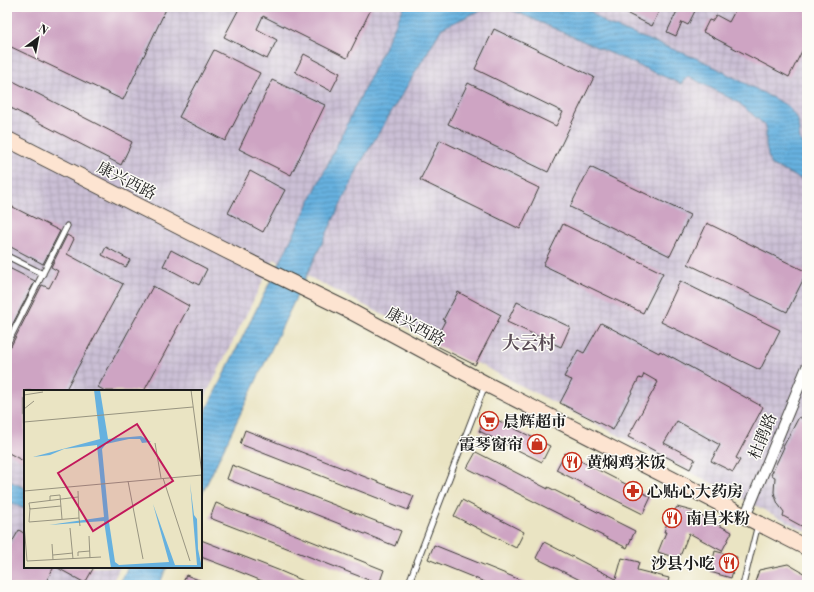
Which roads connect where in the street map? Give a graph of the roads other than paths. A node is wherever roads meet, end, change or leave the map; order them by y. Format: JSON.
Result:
{"nodes":[{"id":1,"x":7,"y":140,"type":"edge"},
{"id":2,"x":67,"y":226,"type":"dead end"},
{"id":3,"x":7,"y":256,"type":"edge"},
{"id":4,"x":43,"y":274,"type":"junction"},
{"id":5,"x":7,"y":344,"type":"edge"},
{"id":6,"x":807,"y":366,"type":"edge"},
{"id":7,"x":486,"y":384,"type":"junction"},
{"id":8,"x":752,"y":520,"type":"junction"},
{"id":9,"x":807,"y":548,"type":"edge"},
{"id":10,"x":408,"y":585,"type":"edge"},
{"id":11,"x":743,"y":585,"type":"edge"}],
"edges":[{"from":1,"to":7,"type":"street","name":"康兴西路"},
{"from":2,"to":4,"type":"lane"},
{"from":3,"to":4,"type":"lane"},
{"from":4,"to":5,"type":"lane"},
{"from":6,"to":8,"type":"street","name":"杜鹃路"},
{"from":7,"to":8,"type":"street","name":"康兴西路"},
{"from":7,"to":10,"type":"lane"},
{"from":8,"to":9,"type":"street","name":"康兴西路"},
{"from":8,"to":11,"type":"lane"}]}
